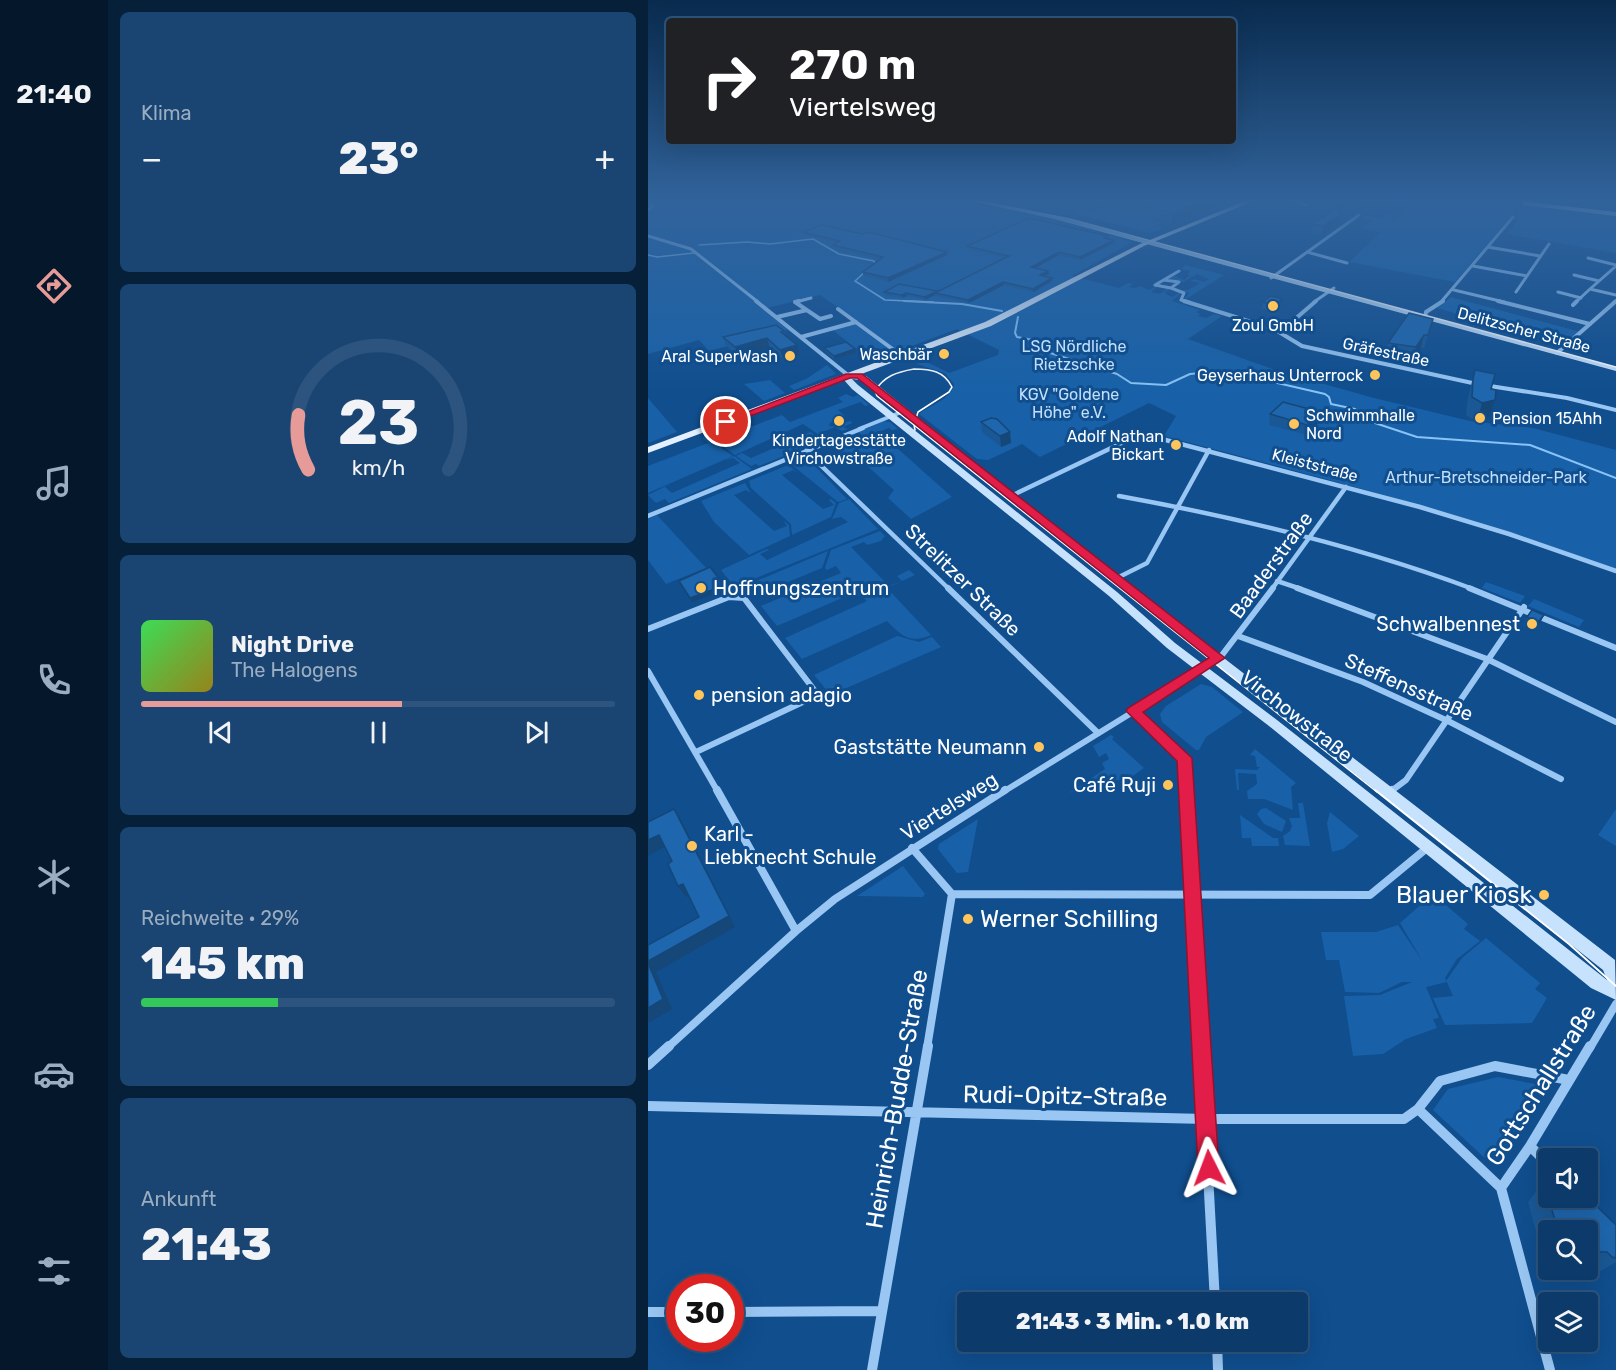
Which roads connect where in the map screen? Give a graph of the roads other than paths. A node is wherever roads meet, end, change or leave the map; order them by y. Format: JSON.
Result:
{"nodes":[{"id":1,"x":711,"y":265,"type":"edge"},
{"id":2,"x":1105,"y":265,"type":"edge"},
{"id":3,"x":1236,"y":265,"type":"edge"},
{"id":4,"x":1290,"y":265,"type":"edge"},
{"id":5,"x":1534,"y":265,"type":"edge"},
{"id":6,"x":1616,"y":265,"type":"edge"},
{"id":7,"x":1473,"y":266,"type":"joint"},
{"id":8,"x":1179,"y":271,"type":"dead end"},
{"id":9,"x":1574,"y":275,"type":"dead end"},
{"id":10,"x":1275,"y":276,"type":"junction"},
{"id":11,"x":1527,"y":276,"type":"junction"},
{"id":12,"x":1164,"y":280,"type":"junction"},
{"id":13,"x":1599,"y":281,"type":"junction"},
{"id":14,"x":1171,"y":288,"type":"junction"},
{"id":15,"x":1590,"y":288,"type":"junction"},
{"id":16,"x":1331,"y":290,"type":"junction"},
{"id":17,"x":1454,"y":290,"type":"junction"},
{"id":18,"x":1516,"y":292,"type":"dead end"},
{"id":19,"x":1558,"y":292,"type":"dead end"},
{"id":20,"x":1616,"y":295,"type":"edge"},
{"id":21,"x":811,"y":298,"type":"dead end"},
{"id":22,"x":1581,"y":298,"type":"junction"},
{"id":23,"x":1616,"y":301,"type":"edge"},
{"id":24,"x":1573,"y":305,"type":"dead end"},
{"id":25,"x":838,"y":309,"type":"dead end"},
{"id":26,"x":807,"y":310,"type":"junction"},
{"id":27,"x":831,"y":316,"type":"dead end"},
{"id":28,"x":1425,"y":316,"type":"junction"},
{"id":29,"x":777,"y":317,"type":"junction"},
{"id":30,"x":856,"y":322,"type":"junction"},
{"id":31,"x":1590,"y":324,"type":"junction"},
{"id":32,"x":1280,"y":332,"type":"junction"},
{"id":33,"x":801,"y":337,"type":"junction"},
{"id":34,"x":1559,"y":351,"type":"junction"},
{"id":35,"x":902,"y":356,"type":"junction"},
{"id":36,"x":1616,"y":366,"type":"edge"},
{"id":37,"x":849,"y":376,"type":"junction"},
{"id":38,"x":1616,"y":410,"type":"edge"},
{"id":39,"x":897,"y":413,"type":"junction"},
{"id":40,"x":648,"y":450,"type":"edge"},
{"id":41,"x":1209,"y":450,"type":"junction"},
{"id":42,"x":806,"y":451,"type":"junction"},
{"id":43,"x":1346,"y":487,"type":"junction"},
{"id":44,"x":1011,"y":496,"type":"junction"},
{"id":45,"x":1119,"y":496,"type":"dead end"},
{"id":46,"x":1176,"y":507,"type":"junction"},
{"id":47,"x":648,"y":516,"type":"edge"},
{"id":48,"x":1310,"y":537,"type":"junction"},
{"id":49,"x":1616,"y":571,"type":"edge"},
{"id":50,"x":1115,"y":579,"type":"junction"},
{"id":51,"x":1277,"y":581,"type":"junction"},
{"id":52,"x":1524,"y":607,"type":"junction"},
{"id":53,"x":648,"y":629,"type":"edge"},
{"id":54,"x":1238,"y":636,"type":"junction"},
{"id":55,"x":1616,"y":648,"type":"edge"},
{"id":56,"x":1219,"y":658,"type":"junction"},
{"id":57,"x":1487,"y":659,"type":"junction"},
{"id":58,"x":1203,"y":669,"type":"junction"},
{"id":59,"x":648,"y":671,"type":"edge"},
{"id":60,"x":1133,"y":711,"type":"junction"},
{"id":61,"x":1448,"y":720,"type":"junction"},
{"id":62,"x":1616,"y":722,"type":"edge"},
{"id":63,"x":1098,"y":733,"type":"junction"},
{"id":64,"x":696,"y":752,"type":"junction"},
{"id":65,"x":1561,"y":779,"type":"dead end"},
{"id":66,"x":1388,"y":794,"type":"junction"},
{"id":67,"x":1428,"y":848,"type":"junction"},
{"id":68,"x":912,"y":849,"type":"junction"},
{"id":69,"x":952,"y":894,"type":"junction"},
{"id":70,"x":1193,"y":895,"type":"junction"},
{"id":71,"x":796,"y":931,"type":"junction"},
{"id":72,"x":1616,"y":981,"type":"edge"},
{"id":73,"x":1616,"y":992,"type":"edge"},
{"id":74,"x":1616,"y":1004,"type":"edge"},
{"id":75,"x":648,"y":1065,"type":"edge"},
{"id":76,"x":1569,"y":1080,"type":"junction"},
{"id":77,"x":648,"y":1106,"type":"edge"},
{"id":78,"x":1418,"y":1109,"type":"junction"},
{"id":79,"x":918,"y":1113,"type":"junction"},
{"id":80,"x":1206,"y":1119,"type":"junction"},
{"id":81,"x":1530,"y":1146,"type":"junction"},
{"id":82,"x":1538,"y":1154,"type":"edge"},
{"id":83,"x":1501,"y":1188,"type":"junction"},
{"id":84,"x":1215,"y":1292,"type":"edge"},
{"id":85,"x":882,"y":1311,"type":"junction"},
{"id":86,"x":648,"y":1312,"type":"edge"},
{"id":87,"x":666,"y":1312,"type":"edge"},
{"id":88,"x":744,"y":1312,"type":"edge"},
{"id":89,"x":1217,"y":1352,"type":"edge"},
{"id":90,"x":872,"y":1370,"type":"edge"},
{"id":91,"x":1218,"y":1370,"type":"edge"},
{"id":92,"x":1550,"y":1370,"type":"edge"}],
"edges":[{"from":1,"to":29,"type":"street","name":"Virchowstraße"},
{"from":2,"to":35,"type":"main road"},
{"from":3,"to":10,"type":"main road","name":"Delitzscher Straße"},
{"from":4,"to":10,"type":"street"},
{"from":5,"to":11,"type":"street"},
{"from":6,"to":13,"type":"street"},
{"from":7,"to":11,"type":"street"},
{"from":7,"to":17,"type":"street"},
{"from":8,"to":12,"type":"street"},
{"from":9,"to":13,"type":"street"},
{"from":10,"to":16,"type":"main road","name":"Delitzscher Straße"},
{"from":11,"to":18,"type":"street"},
{"from":12,"to":14,"type":"street","name":"Gräfestraße"},
{"from":12,"to":14,"type":"street","name":"Gräfestraße"},
{"from":13,"to":15,"type":"street"},
{"from":14,"to":32,"type":"street","name":"Gräfestraße"},
{"from":15,"to":20,"type":"street"},
{"from":15,"to":22,"type":"street"},
{"from":16,"to":28,"type":"main road","name":"Delitzscher Straße"},
{"from":16,"to":32,"type":"street"},
{"from":17,"to":28,"type":"street"},
{"from":17,"to":31,"type":"street"},
{"from":19,"to":22,"type":"street"},
{"from":21,"to":26,"type":"street"},
{"from":22,"to":24,"type":"street"},
{"from":23,"to":31,"type":"street"},
{"from":25,"to":30,"type":"street"},
{"from":26,"to":27,"type":"street"},
{"from":26,"to":29,"type":"street"},
{"from":28,"to":34,"type":"main road","name":"Delitzscher Straße"},
{"from":29,"to":33,"type":"street","name":"Virchowstraße"},
{"from":30,"to":33,"type":"street"},
{"from":30,"to":35,"type":"street"},
{"from":31,"to":34,"type":"street"},
{"from":32,"to":38,"type":"street","name":"Gräfestraße"},
{"from":33,"to":37,"type":"street","name":"Virchowstraße"},
{"from":34,"to":36,"type":"main road","name":"Delitzscher Straße"},
{"from":35,"to":37,"type":"main road"},
{"from":37,"to":39,"type":"main road","name":"Virchowstraße"},
{"from":37,"to":39,"type":"main road","name":"Virchowstraße"},
{"from":37,"to":40,"type":"main road"},
{"from":39,"to":42,"type":"street"},
{"from":39,"to":44,"type":"main road","name":"Virchowstraße"},
{"from":39,"to":58,"type":"main road","name":"Virchowstraße"},
{"from":41,"to":43,"type":"street","name":"Kleiststraße"},
{"from":41,"to":44,"type":"street","name":"Kleiststraße"},
{"from":41,"to":46,"type":"street"},
{"from":42,"to":47,"type":"street"},
{"from":42,"to":63,"type":"street","name":"Strelitzer Straße"},
{"from":43,"to":48,"type":"street","name":"Baaderstraße"},
{"from":43,"to":49,"type":"street","name":"Kleiststraße"},
{"from":44,"to":50,"type":"main road","name":"Virchowstraße"},
{"from":45,"to":46,"type":"street"},
{"from":46,"to":48,"type":"street"},
{"from":46,"to":50,"type":"street"},
{"from":48,"to":51,"type":"street","name":"Baaderstraße"},
{"from":48,"to":52,"type":"street"},
{"from":50,"to":56,"type":"main road","name":"Virchowstraße"},
{"from":51,"to":54,"type":"street","name":"Baaderstraße"},
{"from":51,"to":57,"type":"street"},
{"from":52,"to":55,"type":"street"},
{"from":52,"to":57,"type":"street"},
{"from":53,"to":64,"type":"street"},
{"from":54,"to":56,"type":"street","name":"Baaderstraße"},
{"from":54,"to":61,"type":"street","name":"Steffensstraße"},
{"from":56,"to":58,"type":"street","name":"Baaderstraße"},
{"from":56,"to":66,"type":"main road","name":"Virchowstraße"},
{"from":57,"to":61,"type":"street"},
{"from":57,"to":62,"type":"street"},
{"from":58,"to":60,"type":"street","name":"Viertelsweg"},
{"from":58,"to":67,"type":"main road","name":"Virchowstraße"},
{"from":59,"to":64,"type":"street"},
{"from":60,"to":63,"type":"street","name":"Viertelsweg"},
{"from":60,"to":70,"type":"street"},
{"from":61,"to":65,"type":"street","name":"Steffensstraße"},
{"from":61,"to":66,"type":"street"},
{"from":63,"to":68,"type":"street","name":"Viertelsweg"},
{"from":64,"to":71,"type":"street"},
{"from":66,"to":72,"type":"main road","name":"Virchowstraße"},
{"from":67,"to":70,"type":"street"},
{"from":67,"to":73,"type":"main road","name":"Virchowstraße"},
{"from":68,"to":69,"type":"street"},
{"from":68,"to":71,"type":"street","name":"Viertelsweg"},
{"from":69,"to":70,"type":"street"},
{"from":69,"to":79,"type":"street","name":"Heinrich-Budde-Straße"},
{"from":70,"to":80,"type":"street"},
{"from":71,"to":75,"type":"street","name":"Viertelsweg"},
{"from":74,"to":76,"type":"street","name":"Gottschallstraße"},
{"from":76,"to":78,"type":"street"},
{"from":76,"to":81,"type":"street","name":"Gottschallstraße"},
{"from":77,"to":79,"type":"street","name":"Rudi-Opitz-Straße"},
{"from":78,"to":80,"type":"street","name":"Rudi-Opitz-Straße"},
{"from":78,"to":83,"type":"street"},
{"from":79,"to":80,"type":"street","name":"Rudi-Opitz-Straße"},
{"from":79,"to":85,"type":"street","name":"Heinrich-Budde-Straße"},
{"from":80,"to":84,"type":"street"},
{"from":81,"to":82,"type":"street"},
{"from":81,"to":83,"type":"street","name":"Gottschallstraße"},
{"from":83,"to":92,"type":"street"},
{"from":85,"to":88,"type":"street"},
{"from":85,"to":90,"type":"street","name":"Heinrich-Budde-Straße"},
{"from":86,"to":87,"type":"street"},
{"from":89,"to":91,"type":"street"}]}
